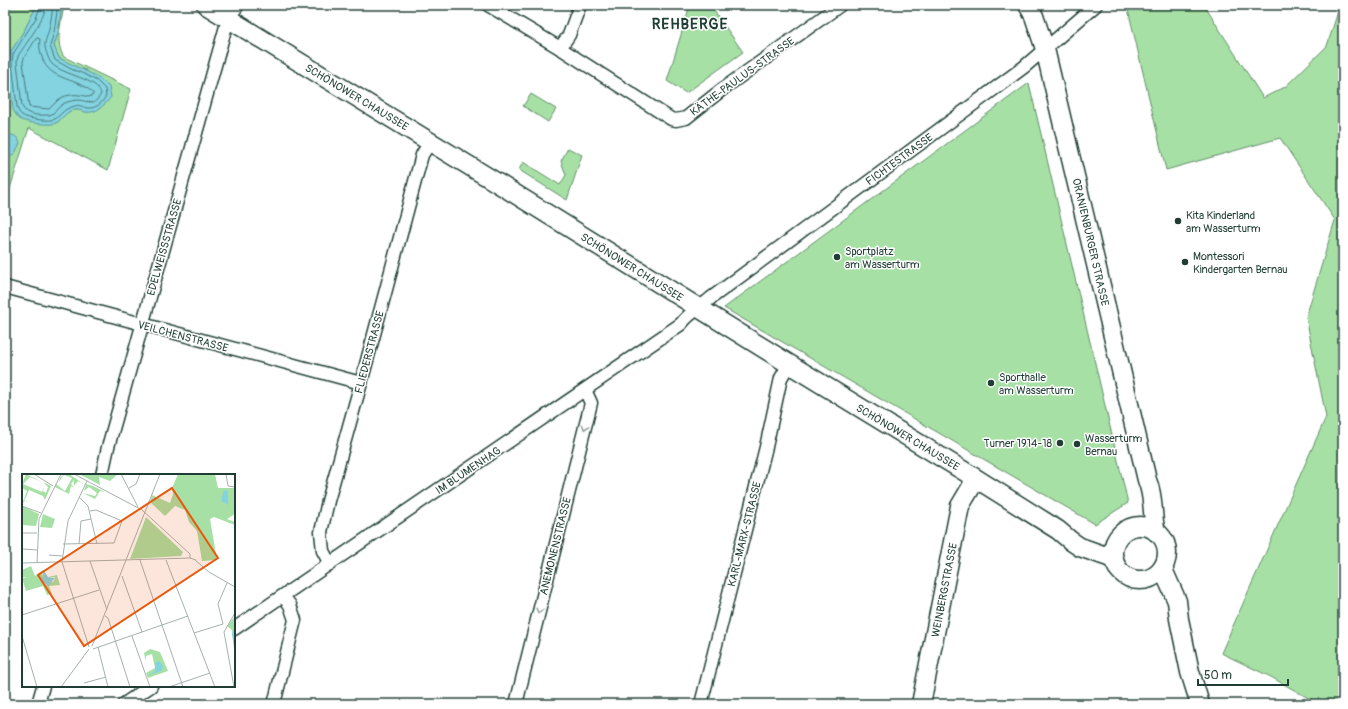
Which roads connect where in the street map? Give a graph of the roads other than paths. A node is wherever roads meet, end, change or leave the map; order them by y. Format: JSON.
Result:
{"nodes":[{"id":1,"x":206,"y":5,"type":"edge"},
{"id":2,"x":488,"y":5,"type":"edge"},
{"id":3,"x":580,"y":5,"type":"edge"},
{"id":4,"x":840,"y":5,"type":"edge"},
{"id":5,"x":1028,"y":5,"type":"edge"},
{"id":6,"x":1096,"y":5,"type":"edge"},
{"id":7,"x":233,"y":12,"type":"edge"},
{"id":8,"x":560,"y":48,"type":"junction"},
{"id":9,"x":1045,"y":49,"type":"junction"},
{"id":10,"x":430,"y":142,"type":"junction"},
{"id":11,"x":5,"y":288,"type":"edge"},
{"id":12,"x":699,"y":308,"type":"junction"},
{"id":13,"x":142,"y":325,"type":"junction"},
{"id":14,"x":789,"y":364,"type":"junction"},
{"id":15,"x":361,"y":383,"type":"junction"},
{"id":16,"x":585,"y":390,"type":"junction"},
{"id":17,"x":102,"y":474,"type":"edge"},
{"id":18,"x":976,"y":479,"type":"junction"},
{"id":19,"x":1147,"y":480,"type":"junction"},
{"id":20,"x":1058,"y":530,"type":"junction"},
{"id":21,"x":1156,"y":532,"type":"junction"},
{"id":22,"x":1126,"y":533,"type":"junction"},
{"id":23,"x":1114,"y":559,"type":"junction"},
{"id":24,"x":330,"y":564,"type":"junction"},
{"id":25,"x":1163,"y":567,"type":"junction"},
{"id":26,"x":1149,"y":579,"type":"junction"},
{"id":27,"x":283,"y":596,"type":"junction"},
{"id":28,"x":1179,"y":619,"type":"junction"},
{"id":29,"x":235,"y":628,"type":"edge"},
{"id":30,"x":44,"y":687,"type":"edge"},
{"id":31,"x":150,"y":687,"type":"edge"},
{"id":32,"x":38,"y":704,"type":"edge"},
{"id":33,"x":124,"y":704,"type":"edge"},
{"id":34,"x":274,"y":704,"type":"edge"},
{"id":35,"x":516,"y":704,"type":"edge"},
{"id":36,"x":701,"y":704,"type":"edge"},
{"id":37,"x":921,"y":704,"type":"edge"},
{"id":38,"x":1200,"y":704,"type":"edge"}],
"edges":[{"from":1,"to":7,"type":"main road","name":"SCHÖNOWER CHAUSSEE"},
{"from":2,"to":8,"type":"street","name":"KÄTHE-PAULUS-STRASSE"},
{"from":3,"to":8,"type":"street"},
{"from":4,"to":8,"type":"street","name":"KÄTHE-PAULUS-STRASSE"},
{"from":5,"to":9,"type":"main road","name":"ORANIENBURGER STRASSE"},
{"from":6,"to":9,"type":"street","name":"FICHTESTRASSE"},
{"from":7,"to":10,"type":"main road","name":"SCHÖNOWER CHAUSSEE"},
{"from":7,"to":13,"type":"street","name":"EDELWEISSSTRASSE"},
{"from":9,"to":12,"type":"street","name":"FICHTESTRASSE"},
{"from":9,"to":19,"type":"main road","name":"ORANIENBURGER STRASSE"},
{"from":10,"to":12,"type":"main road","name":"SCHÖNOWER CHAUSSEE"},
{"from":10,"to":15,"type":"street","name":"FLIEDERSTRASSE"},
{"from":11,"to":13,"type":"street","name":"VEILCHENSTRASSE"},
{"from":12,"to":14,"type":"main road","name":"SCHÖNOWER CHAUSSEE"},
{"from":12,"to":16,"type":"street","name":"IM BLUMENHAG"},
{"from":13,"to":15,"type":"street","name":"VEILCHENSTRASSE"},
{"from":13,"to":17,"type":"street","name":"EDELWEISSSTRASSE"},
{"from":14,"to":18,"type":"main road","name":"SCHÖNOWER CHAUSSEE"},
{"from":14,"to":36,"type":"street","name":"KARL-MARX-STRASSE"},
{"from":15,"to":24,"type":"street","name":"FLIEDERSTRASSE"},
{"from":16,"to":24,"type":"street","name":"IM BLUMENHAG"},
{"from":16,"to":35,"type":"street","name":"ANEMONENSTRASSE","one_way":true},
{"from":18,"to":20,"type":"main road","name":"SCHÖNOWER CHAUSSEE"},
{"from":18,"to":37,"type":"main road","name":"WEINBERGSTRASSE"},
{"from":19,"to":21,"type":"main road","name":"ORANIENBURGER STRASSE"},
{"from":19,"to":22,"type":"main road","name":"ORANIENBURGER STRASSE"},
{"from":20,"to":22,"type":"main road","name":"SCHÖNOWER CHAUSSEE"},
{"from":20,"to":23,"type":"main road","name":"SCHÖNOWER CHAUSSEE"},
{"from":21,"to":22,"type":"main road"},
{"from":21,"to":25,"type":"main road"},
{"from":22,"to":23,"type":"main road"},
{"from":23,"to":26,"type":"main road"},
{"from":24,"to":27,"type":"street","name":"IM BLUMENHAG"},
{"from":25,"to":26,"type":"main road"},
{"from":25,"to":28,"type":"main road"},
{"from":26,"to":28,"type":"main road"},
{"from":27,"to":29,"type":"street","name":"IM BLUMENHAG"},
{"from":27,"to":34,"type":"street"},
{"from":28,"to":38,"type":"main road"},
{"from":30,"to":32,"type":"street"},
{"from":31,"to":33,"type":"street"}]}
